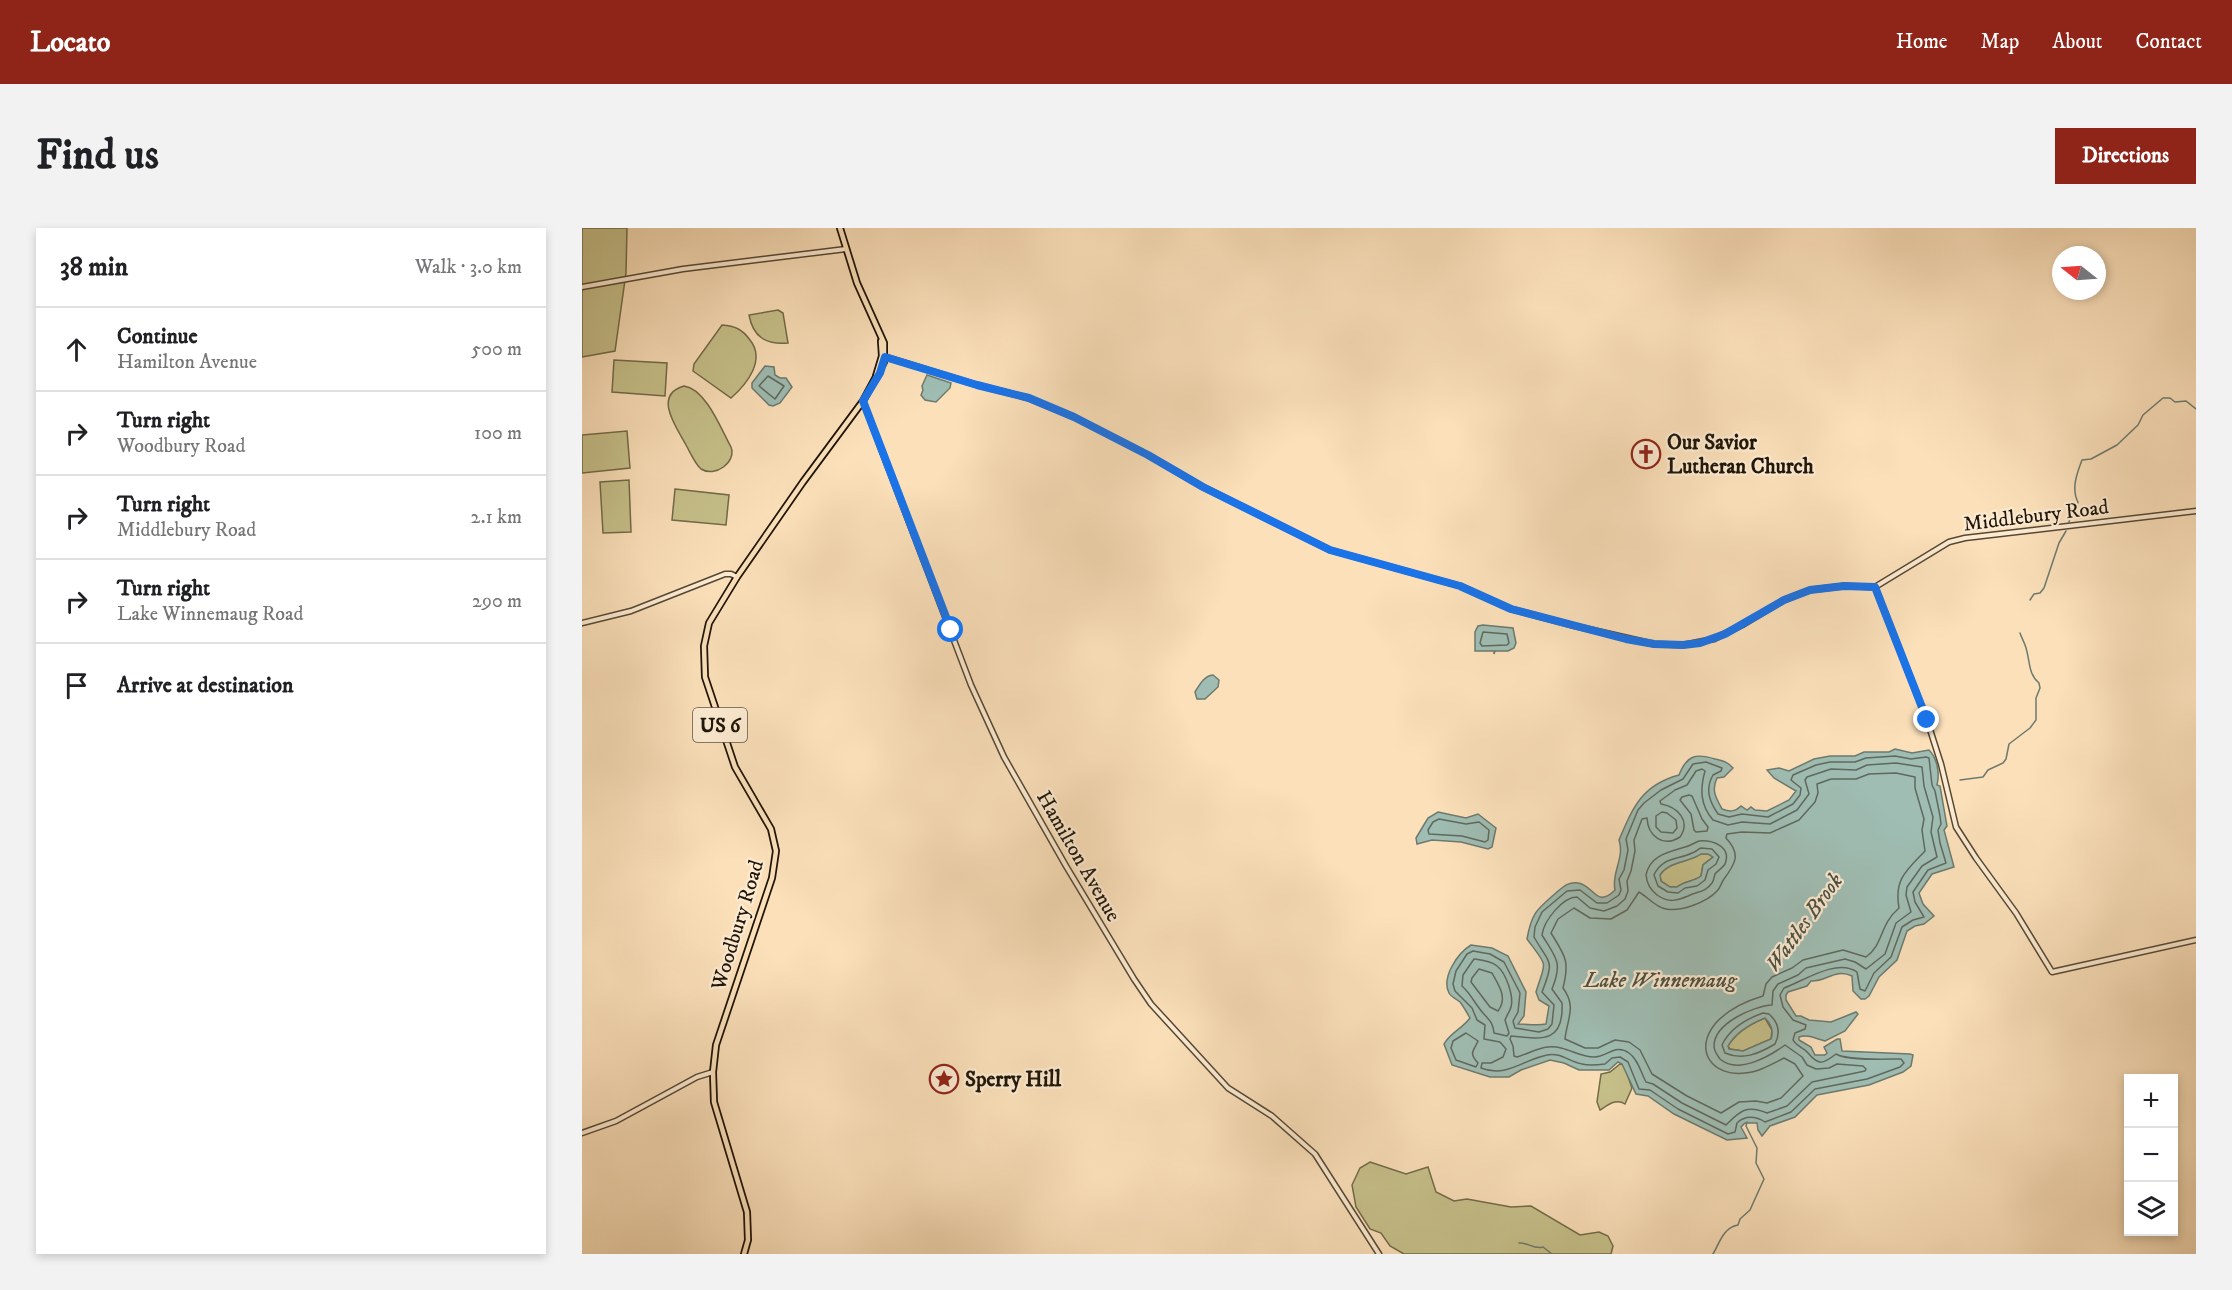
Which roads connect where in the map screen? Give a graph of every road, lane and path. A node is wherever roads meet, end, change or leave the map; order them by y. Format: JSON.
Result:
{"nodes":[{"id":1,"x":840,"y":228,"type":"edge"},
{"id":2,"x":846,"y":249,"type":"junction"},
{"id":3,"x":582,"y":286,"type":"edge"},
{"id":4,"x":883,"y":356,"type":"junction"},
{"id":5,"x":863,"y":401,"type":"junction"},
{"id":6,"x":2196,"y":511,"type":"edge"},
{"id":7,"x":737,"y":577,"type":"junction"},
{"id":8,"x":1875,"y":587,"type":"junction"},
{"id":9,"x":582,"y":623,"type":"edge"},
{"id":10,"x":2196,"y":940,"type":"edge"},
{"id":11,"x":713,"y":1072,"type":"junction"},
{"id":12,"x":582,"y":1133,"type":"edge"},
{"id":13,"x":744,"y":1254,"type":"edge"},
{"id":14,"x":1379,"y":1254,"type":"edge"}],
"edges":[{"from":1,"to":2,"type":"main road","number":"US 6"},
{"from":2,"to":3,"type":"street"},
{"from":2,"to":4,"type":"main road","name":"Woodbury Road","number":"US 6"},
{"from":4,"to":5,"type":"main road","name":"Woodbury Road","number":"US 6"},
{"from":4,"to":8,"type":"street"},
{"from":5,"to":7,"type":"main road","name":"Woodbury Road","number":"US 6"},
{"from":5,"to":14,"type":"street","name":"Hamilton Avenue"},
{"from":6,"to":8,"type":"street","name":"Middlebury Road"},
{"from":7,"to":9,"type":"street"},
{"from":7,"to":11,"type":"main road","name":"Woodbury Road","number":"US 6"},
{"from":8,"to":10,"type":"street"},
{"from":11,"to":12,"type":"street"},
{"from":11,"to":13,"type":"main road","name":"Woodbury Road","number":"US 6"}]}
